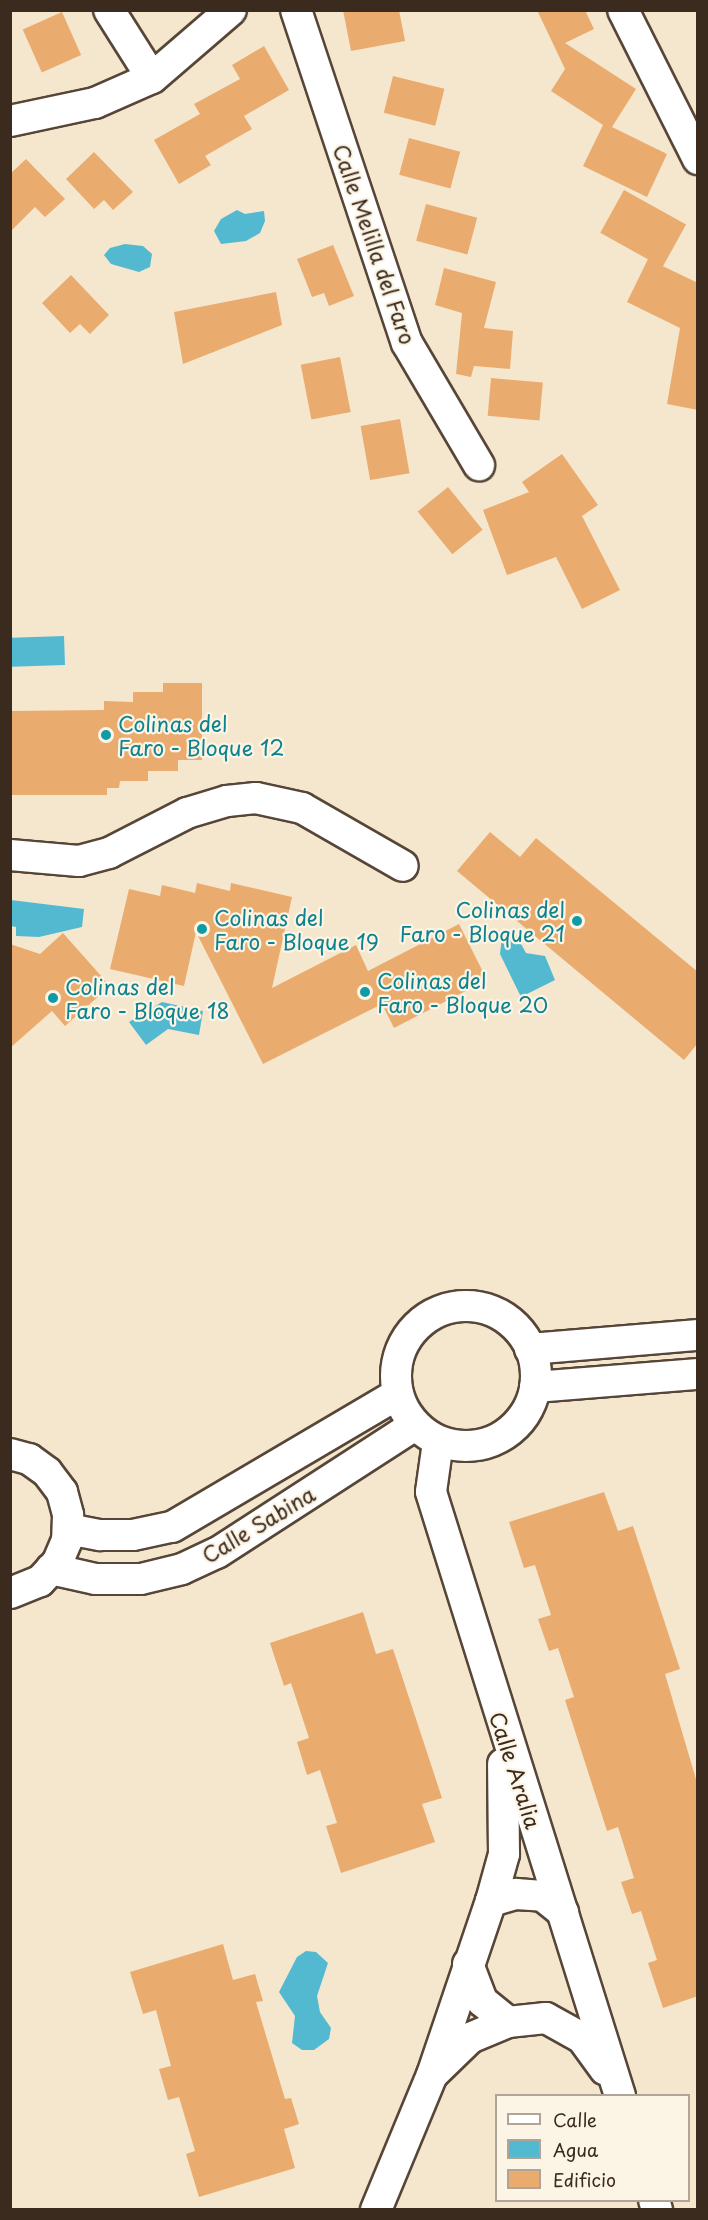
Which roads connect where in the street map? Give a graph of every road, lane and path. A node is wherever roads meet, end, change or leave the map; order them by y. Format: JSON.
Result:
{"nodes":[{"id":1,"x":109,"y":10,"type":"edge"},
{"id":2,"x":231,"y":10,"type":"edge"},
{"id":3,"x":296,"y":10,"type":"edge"},
{"id":4,"x":622,"y":10,"type":"edge"},
{"id":5,"x":152,"y":78,"type":"junction"},
{"id":6,"x":10,"y":121,"type":"edge"},
{"id":7,"x":698,"y":159,"type":"edge"},
{"id":8,"x":479,"y":465,"type":"dead end"},
{"id":9,"x":10,"y":855,"type":"edge"},
{"id":10,"x":403,"y":866,"type":"dead end"},
{"id":11,"x":698,"y":1335,"type":"edge"},
{"id":12,"x":530,"y":1349,"type":"junction"},
{"id":13,"x":698,"y":1374,"type":"edge"},
{"id":14,"x":535,"y":1387,"type":"junction"},
{"id":15,"x":398,"y":1394,"type":"junction"},
{"id":16,"x":427,"y":1433,"type":"junction"},
{"id":17,"x":10,"y":1454,"type":"edge"},
{"id":18,"x":68,"y":1529,"type":"junction"},
{"id":19,"x":51,"y":1569,"type":"junction"},
{"id":20,"x":10,"y":1593,"type":"edge"},
{"id":21,"x":499,"y":1719,"type":"junction"},
{"id":22,"x":492,"y":1901,"type":"junction"},
{"id":23,"x":563,"y":1912,"type":"junction"},
{"id":24,"x":468,"y":1964,"type":"junction"},
{"id":25,"x":579,"y":1966,"type":"junction"},
{"id":26,"x":546,"y":2018,"type":"junction"},
{"id":27,"x":508,"y":2022,"type":"junction"},
{"id":28,"x":432,"y":2075,"type":"junction"},
{"id":29,"x":618,"y":2090,"type":"edge"},
{"id":30,"x":376,"y":2210,"type":"edge"}],
"edges":[{"from":1,"to":5,"type":"street"},
{"from":2,"to":5,"type":"street"},
{"from":3,"to":8,"type":"street","name":"Calle Melilla del Faro"},
{"from":4,"to":7,"type":"street"},
{"from":5,"to":6,"type":"street"},
{"from":9,"to":10,"type":"street"},
{"from":11,"to":12,"type":"street"},
{"from":12,"to":14,"type":"street"},
{"from":12,"to":15,"type":"street"},
{"from":13,"to":14,"type":"street"},
{"from":14,"to":16,"type":"street"},
{"from":15,"to":16,"type":"street"},
{"from":15,"to":18,"type":"street","name":"Calle Sabina"},
{"from":16,"to":19,"type":"street","name":"Calle Sabina"},
{"from":16,"to":21,"type":"street","name":"Calle Aralia"},
{"from":17,"to":18,"type":"street"},
{"from":18,"to":19,"type":"street"},
{"from":19,"to":20,"type":"street"},
{"from":21,"to":22,"type":"street"},
{"from":21,"to":23,"type":"street","name":"Calle Aralia"},
{"from":22,"to":23,"type":"street"},
{"from":22,"to":24,"type":"street"},
{"from":23,"to":25,"type":"street","name":"Calle Aralia"},
{"from":24,"to":27,"type":"street"},
{"from":24,"to":28,"type":"street"},
{"from":25,"to":26,"type":"street"},
{"from":25,"to":29,"type":"street","name":"Calle Aralia"},
{"from":26,"to":27,"type":"street"},
{"from":26,"to":29,"type":"street"},
{"from":27,"to":28,"type":"street"},
{"from":28,"to":30,"type":"street"}]}
